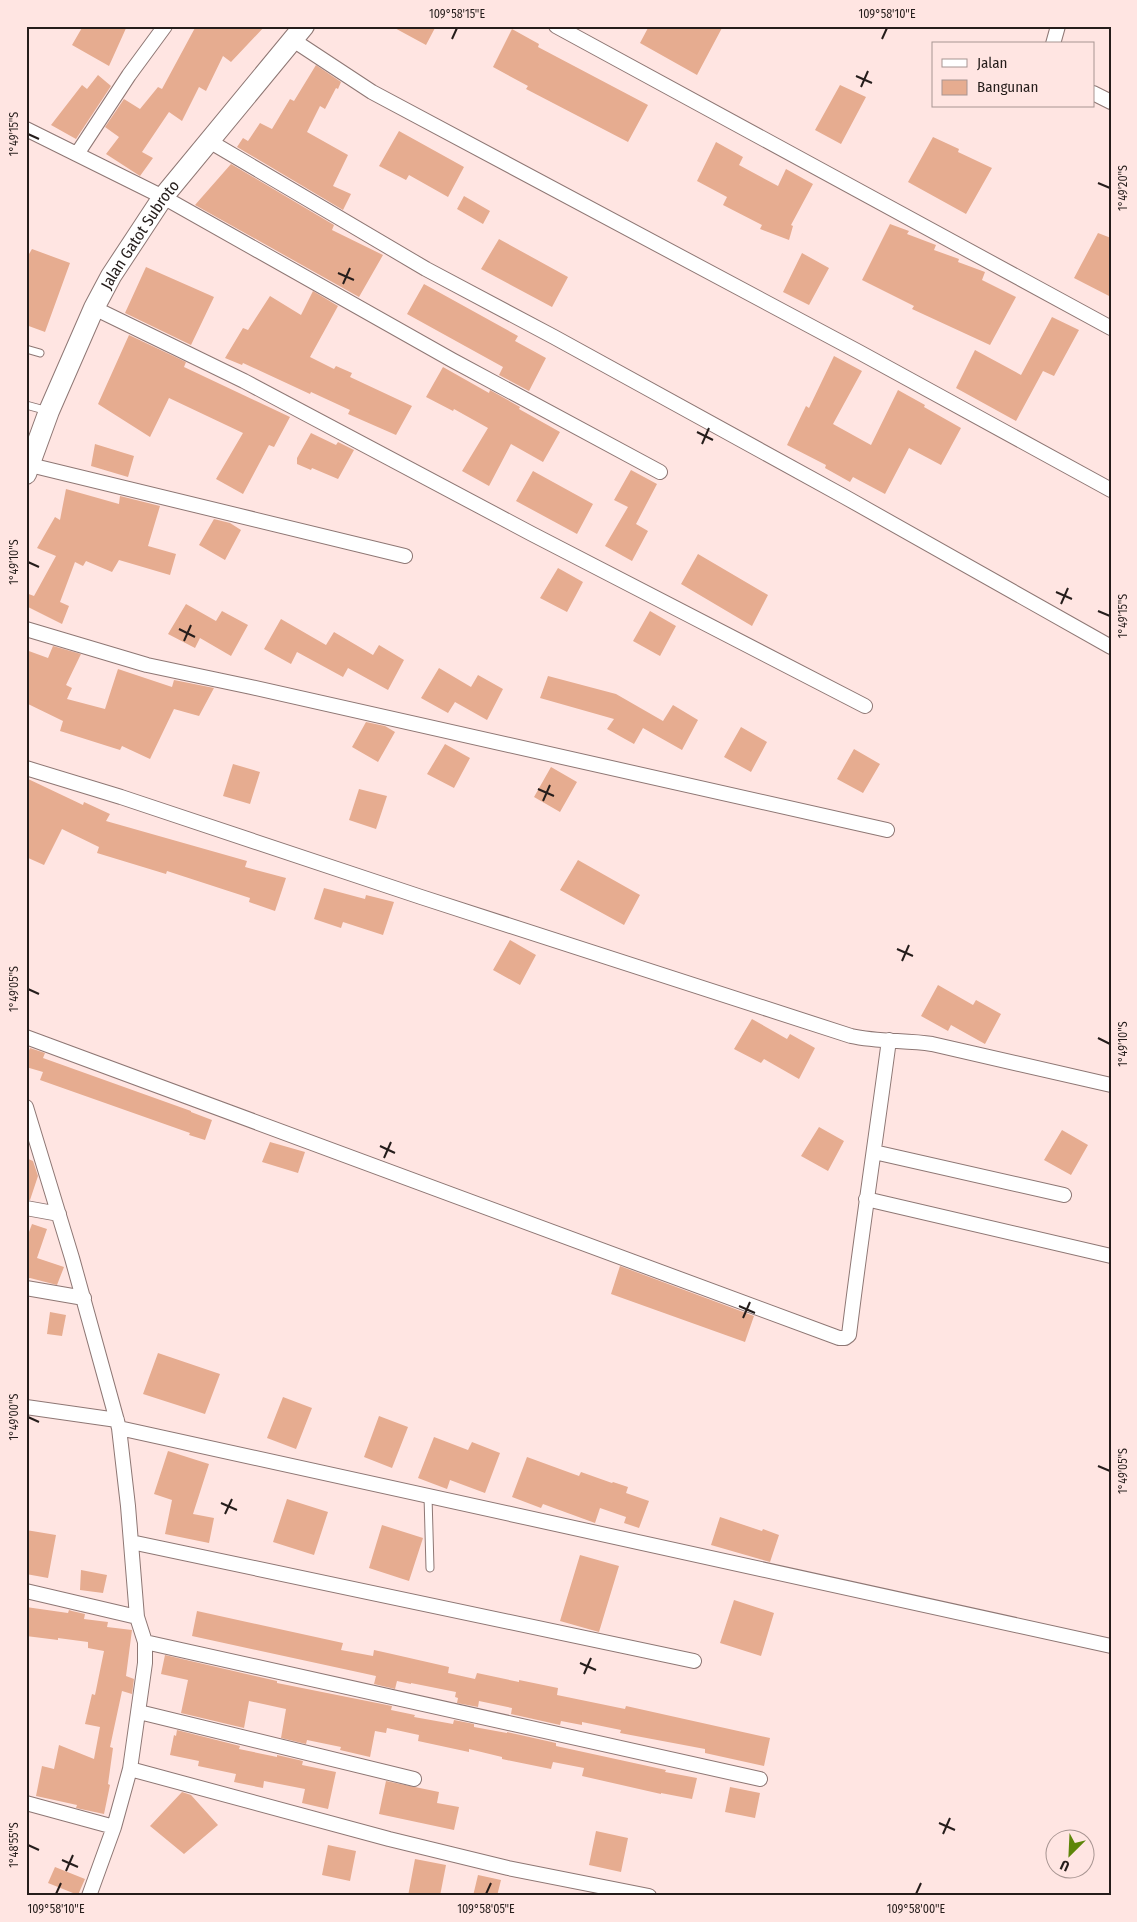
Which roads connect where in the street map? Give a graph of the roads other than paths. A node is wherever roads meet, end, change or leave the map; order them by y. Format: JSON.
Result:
{"nodes":[{"id":1,"x":165,"y":26,"type":"edge"},
{"id":2,"x":556,"y":26,"type":"edge"},
{"id":3,"x":1058,"y":26,"type":"edge"},
{"id":4,"x":298,"y":33,"type":"edge"},
{"id":5,"x":1054,"y":42,"type":"edge"},
{"id":6,"x":1094,"y":94,"type":"edge"},
{"id":7,"x":1111,"y":102,"type":"edge"},
{"id":8,"x":26,"y":129,"type":"edge"},
{"id":9,"x":209,"y":141,"type":"junction"},
{"id":10,"x":77,"y":154,"type":"junction"},
{"id":11,"x":163,"y":197,"type":"junction"},
{"id":12,"x":94,"y":308,"type":"junction"},
{"id":13,"x":1111,"y":328,"type":"edge"},
{"id":14,"x":26,"y":348,"type":"edge"},
{"id":15,"x":40,"y":353,"type":"dead end"},
{"id":16,"x":26,"y":405,"type":"edge"},
{"id":17,"x":49,"y":411,"type":"junction"},
{"id":18,"x":28,"y":470,"type":"edge"},
{"id":19,"x":660,"y":472,"type":"dead end"},
{"id":20,"x":1111,"y":490,"type":"edge"},
{"id":21,"x":405,"y":556,"type":"dead end"},
{"id":22,"x":26,"y":629,"type":"edge"},
{"id":23,"x":1111,"y":646,"type":"edge"},
{"id":24,"x":865,"y":706,"type":"dead end"},
{"id":25,"x":26,"y":768,"type":"edge"},
{"id":26,"x":887,"y":830,"type":"dead end"},
{"id":27,"x":26,"y":1037,"type":"edge"},
{"id":28,"x":889,"y":1040,"type":"junction"},
{"id":29,"x":1111,"y":1084,"type":"edge"},
{"id":30,"x":26,"y":1107,"type":"edge"},
{"id":31,"x":874,"y":1152,"type":"junction"},
{"id":32,"x":1064,"y":1195,"type":"dead end"},
{"id":33,"x":866,"y":1199,"type":"junction"},
{"id":34,"x":26,"y":1208,"type":"edge"},
{"id":35,"x":59,"y":1214,"type":"junction"},
{"id":36,"x":1111,"y":1256,"type":"edge"},
{"id":37,"x":26,"y":1288,"type":"edge"},
{"id":38,"x":84,"y":1298,"type":"junction"},
{"id":39,"x":26,"y":1407,"type":"edge"},
{"id":40,"x":118,"y":1424,"type":"junction"},
{"id":41,"x":428,"y":1496,"type":"junction"},
{"id":42,"x":131,"y":1542,"type":"junction"},
{"id":43,"x":430,"y":1568,"type":"dead end"},
{"id":44,"x":26,"y":1591,"type":"edge"},
{"id":45,"x":137,"y":1617,"type":"junction"},
{"id":46,"x":145,"y":1642,"type":"junction"},
{"id":47,"x":1111,"y":1646,"type":"edge"},
{"id":48,"x":694,"y":1661,"type":"dead end"},
{"id":49,"x":139,"y":1712,"type":"junction"},
{"id":50,"x":130,"y":1769,"type":"junction"},
{"id":51,"x":414,"y":1779,"type":"dead end"},
{"id":52,"x":760,"y":1779,"type":"dead end"},
{"id":53,"x":26,"y":1803,"type":"edge"},
{"id":54,"x":114,"y":1827,"type":"junction"},
{"id":55,"x":89,"y":1896,"type":"edge"},
{"id":56,"x":649,"y":1896,"type":"edge"}],
"edges":[{"from":1,"to":10,"type":"street"},
{"from":2,"to":13,"type":"street"},
{"from":3,"to":5,"type":"street"},
{"from":4,"to":9,"type":"street","name":"Jalan Gatot Subroto"},
{"from":4,"to":20,"type":"street"},
{"from":6,"to":7,"type":"street"},
{"from":8,"to":10,"type":"street"},
{"from":9,"to":11,"type":"street","name":"Jalan Gatot Subroto"},
{"from":9,"to":23,"type":"street"},
{"from":10,"to":11,"type":"street"},
{"from":11,"to":12,"type":"street","name":"Jalan Gatot Subroto"},
{"from":11,"to":19,"type":"street"},
{"from":12,"to":17,"type":"street","name":"Jalan Gatot Subroto"},
{"from":12,"to":24,"type":"street"},
{"from":14,"to":15,"type":"lane"},
{"from":16,"to":17,"type":"lane"},
{"from":17,"to":18,"type":"street","name":"Jalan Gatot Subroto"},
{"from":18,"to":21,"type":"street"},
{"from":22,"to":26,"type":"street"},
{"from":25,"to":28,"type":"street"},
{"from":27,"to":33,"type":"street"},
{"from":28,"to":29,"type":"street"},
{"from":28,"to":31,"type":"street"},
{"from":30,"to":35,"type":"street"},
{"from":31,"to":32,"type":"street"},
{"from":31,"to":33,"type":"street"},
{"from":33,"to":36,"type":"street"},
{"from":34,"to":35,"type":"street"},
{"from":35,"to":38,"type":"street"},
{"from":37,"to":38,"type":"street"},
{"from":38,"to":40,"type":"street"},
{"from":39,"to":40,"type":"street"},
{"from":40,"to":41,"type":"street"},
{"from":40,"to":42,"type":"street"},
{"from":41,"to":43,"type":"lane"},
{"from":41,"to":47,"type":"street"},
{"from":42,"to":45,"type":"street"},
{"from":42,"to":48,"type":"street"},
{"from":44,"to":45,"type":"street"},
{"from":45,"to":46,"type":"street"},
{"from":46,"to":49,"type":"street"},
{"from":46,"to":52,"type":"street"},
{"from":49,"to":50,"type":"street"},
{"from":49,"to":51,"type":"street"},
{"from":50,"to":54,"type":"street"},
{"from":50,"to":56,"type":"street"},
{"from":53,"to":54,"type":"street"},
{"from":54,"to":55,"type":"street"}]}
